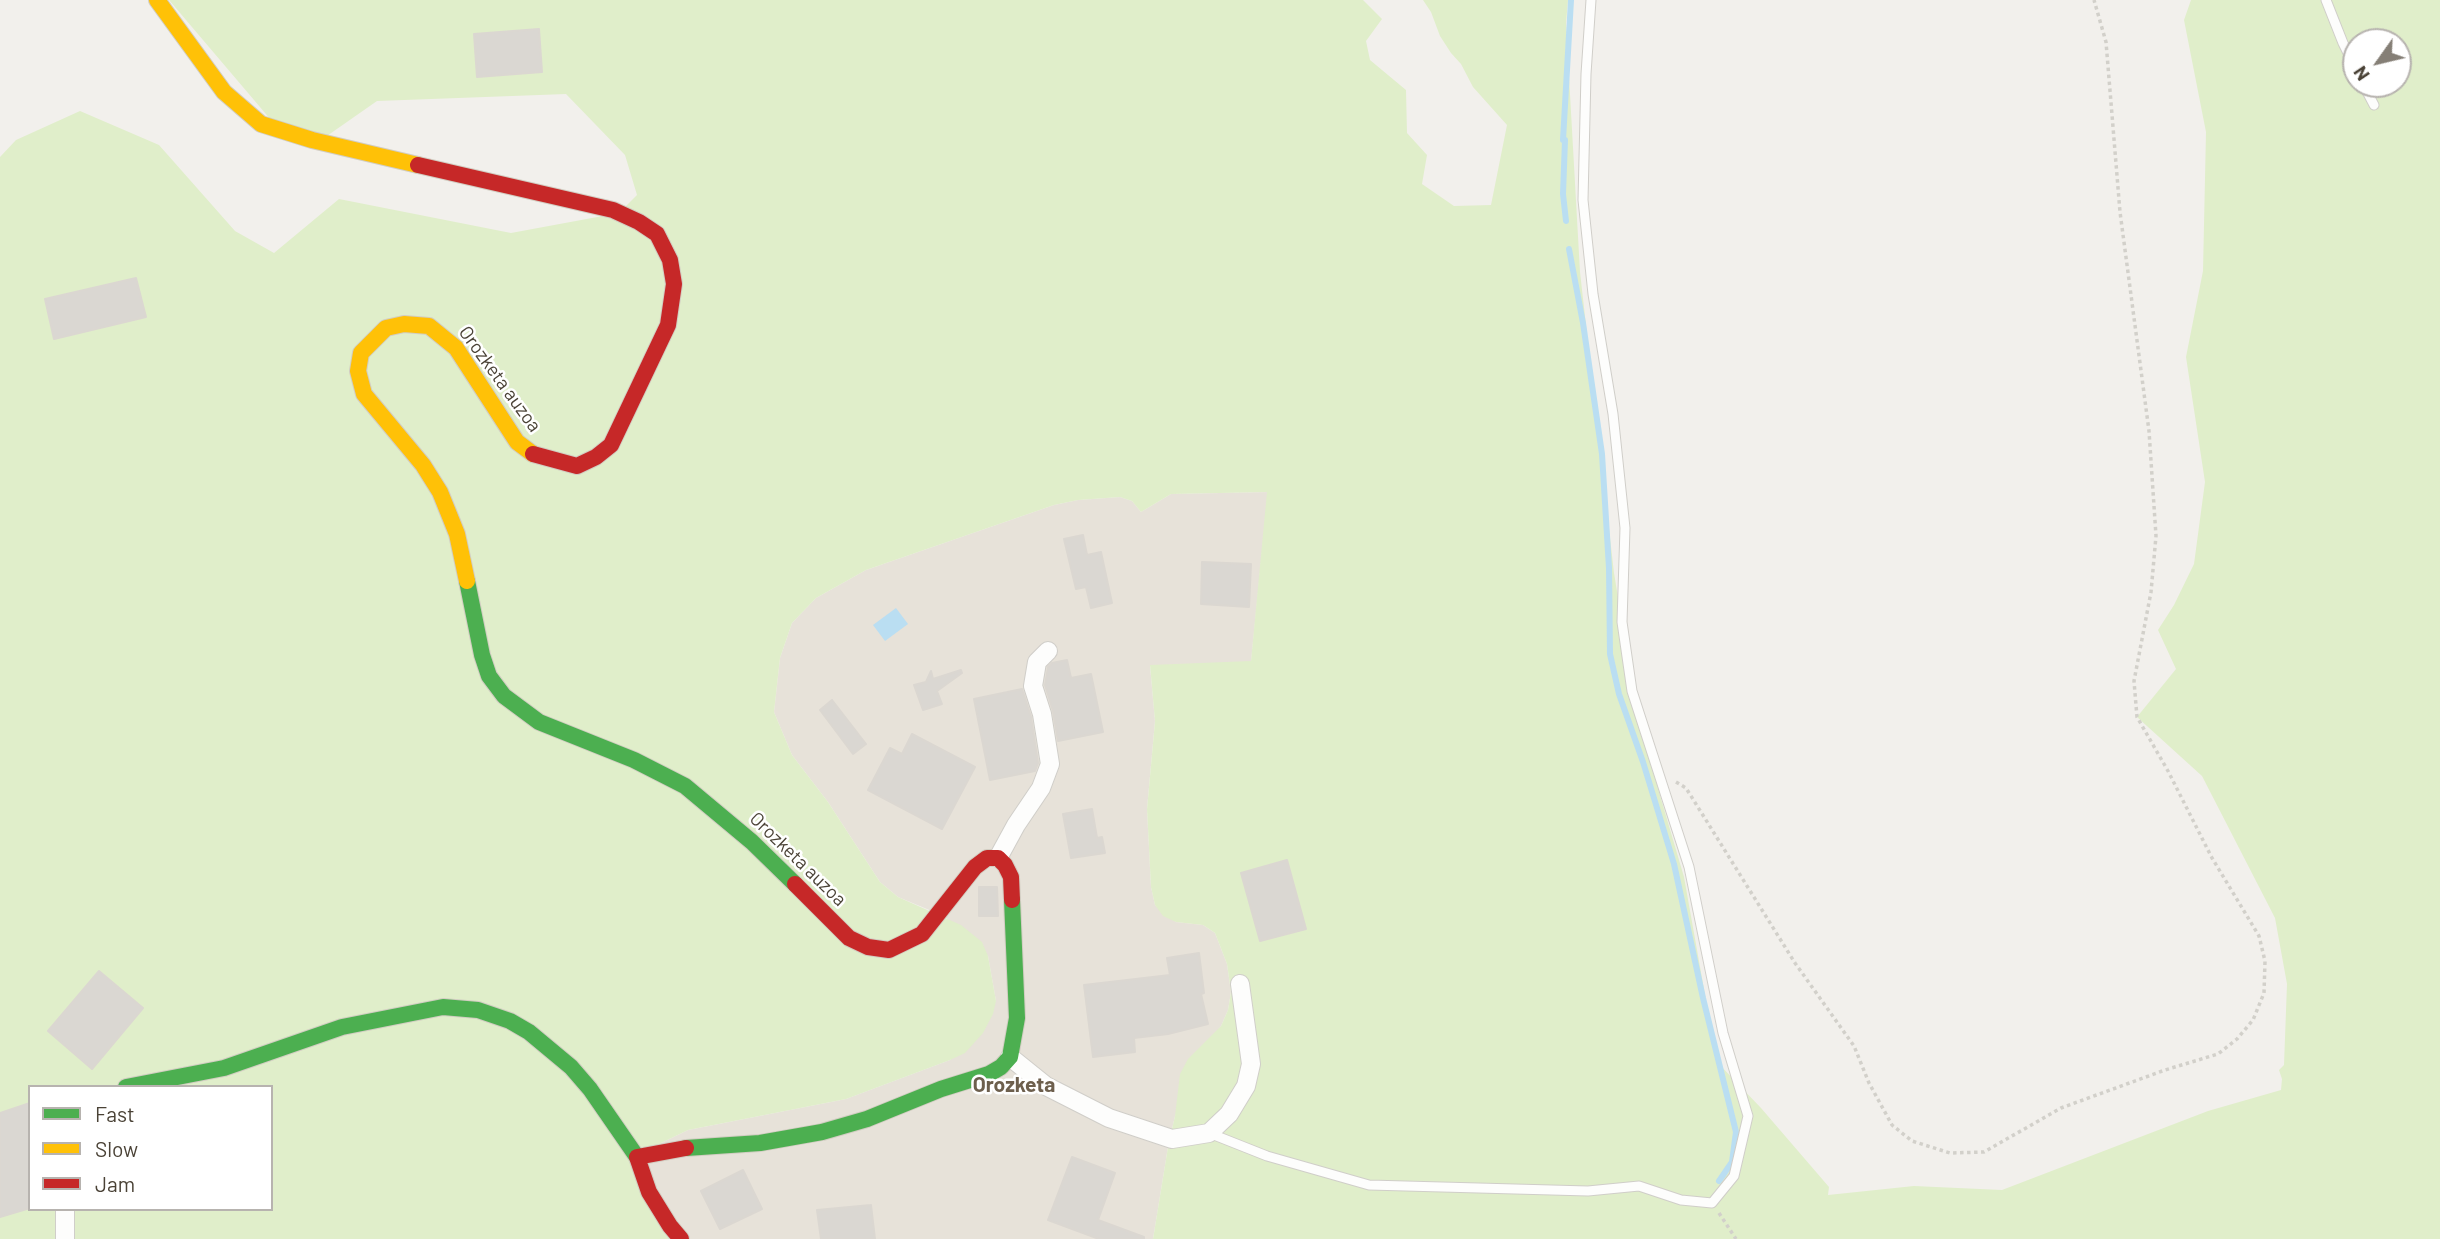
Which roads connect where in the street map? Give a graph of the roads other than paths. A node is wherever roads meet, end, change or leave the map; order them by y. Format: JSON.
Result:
{"nodes":[{"id":1,"x":157,"y":0,"type":"edge"},
{"id":2,"x":1591,"y":0,"type":"edge"},
{"id":3,"x":2326,"y":0,"type":"edge"},
{"id":4,"x":2342,"y":40,"type":"edge"},
{"id":5,"x":2370,"y":98,"type":"edge"},
{"id":6,"x":2374,"y":105,"type":"dead end"},
{"id":7,"x":1048,"y":651,"type":"dead end"},
{"id":8,"x":998,"y":858,"type":"junction"},
{"id":9,"x":1240,"y":984,"type":"dead end"},
{"id":10,"x":1010,"y":1057,"type":"junction"},
{"id":11,"x":136,"y":1085,"type":"edge"},
{"id":12,"x":1209,"y":1133,"type":"junction"},
{"id":13,"x":637,"y":1157,"type":"junction"},
{"id":14,"x":65,"y":1211,"type":"edge"},
{"id":15,"x":65,"y":1239,"type":"edge"},
{"id":16,"x":681,"y":1239,"type":"edge"}],
"edges":[{"from":1,"to":8,"type":"street","name":"Orozketa auzoa"},
{"from":2,"to":12,"type":"lane"},
{"from":3,"to":4,"type":"lane"},
{"from":5,"to":6,"type":"lane"},
{"from":7,"to":8,"type":"street"},
{"from":8,"to":10,"type":"street"},
{"from":9,"to":12,"type":"street"},
{"from":10,"to":12,"type":"street"},
{"from":10,"to":13,"type":"street"},
{"from":11,"to":13,"type":"street"},
{"from":13,"to":16,"type":"street"},
{"from":14,"to":15,"type":"street"}]}
